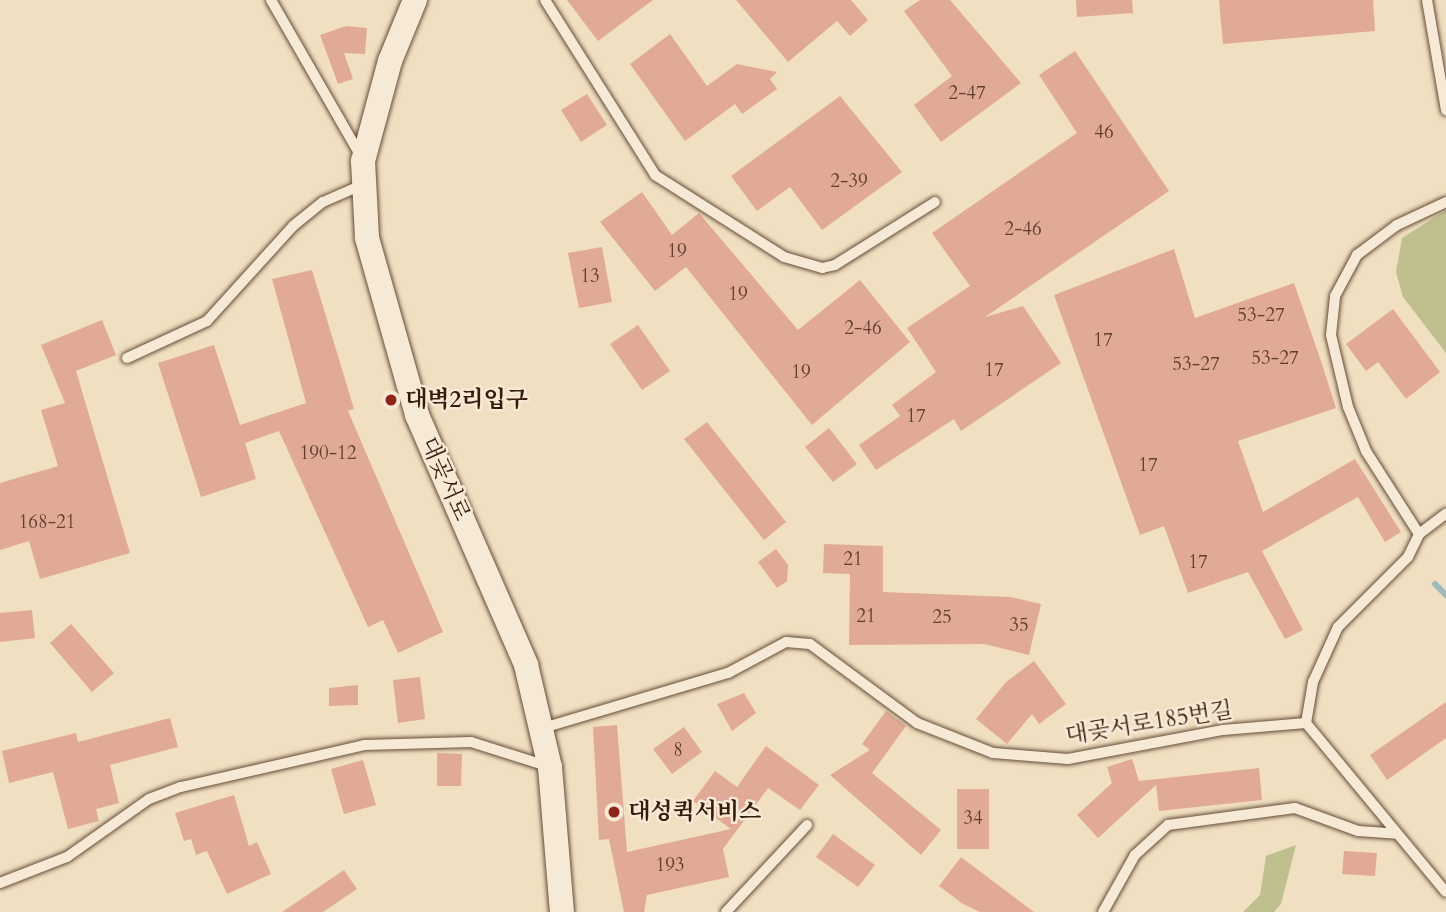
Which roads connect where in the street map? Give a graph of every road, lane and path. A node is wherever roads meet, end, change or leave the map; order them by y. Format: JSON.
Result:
{"nodes":[{"id":1,"x":271,"y":0,"type":"edge"},
{"id":2,"x":415,"y":0,"type":"edge"},
{"id":3,"x":545,"y":0,"type":"edge"},
{"id":4,"x":1427,"y":0,"type":"edge"},
{"id":5,"x":1446,"y":110,"type":"edge"},
{"id":6,"x":362,"y":173,"type":"junction"},
{"id":7,"x":935,"y":202,"type":"dead end"},
{"id":8,"x":1446,"y":202,"type":"edge"},
{"id":9,"x":127,"y":358,"type":"dead end"},
{"id":10,"x":1446,"y":514,"type":"edge"},
{"id":11,"x":1419,"y":534,"type":"junction"},
{"id":12,"x":1306,"y":723,"type":"junction"},
{"id":13,"x":543,"y":728,"type":"junction"},
{"id":14,"x":550,"y":767,"type":"junction"},
{"id":15,"x":807,"y":825,"type":"dead end"},
{"id":16,"x":1397,"y":834,"type":"junction"},
{"id":17,"x":0,"y":883,"type":"edge"},
{"id":18,"x":1445,"y":894,"type":"edge"},
{"id":19,"x":562,"y":912,"type":"edge"},
{"id":20,"x":726,"y":912,"type":"edge"},
{"id":21,"x":1103,"y":912,"type":"edge"}],
"edges":[{"from":1,"to":6,"type":"lane"},
{"from":2,"to":6,"type":"street","name":"대곶서로"},
{"from":3,"to":7,"type":"lane"},
{"from":4,"to":5,"type":"lane"},
{"from":6,"to":9,"type":"lane"},
{"from":6,"to":13,"type":"street","name":"대곶서로"},
{"from":8,"to":11,"type":"lane"},
{"from":10,"to":11,"type":"lane"},
{"from":11,"to":12,"type":"lane"},
{"from":12,"to":13,"type":"lane","name":"대곶서로185번길"},
{"from":12,"to":16,"type":"lane"},
{"from":13,"to":14,"type":"street","name":"대곶서로"},
{"from":14,"to":17,"type":"lane"},
{"from":14,"to":19,"type":"street","name":"대곶서로"},
{"from":15,"to":20,"type":"lane"},
{"from":16,"to":18,"type":"lane"},
{"from":16,"to":21,"type":"lane"}]}
